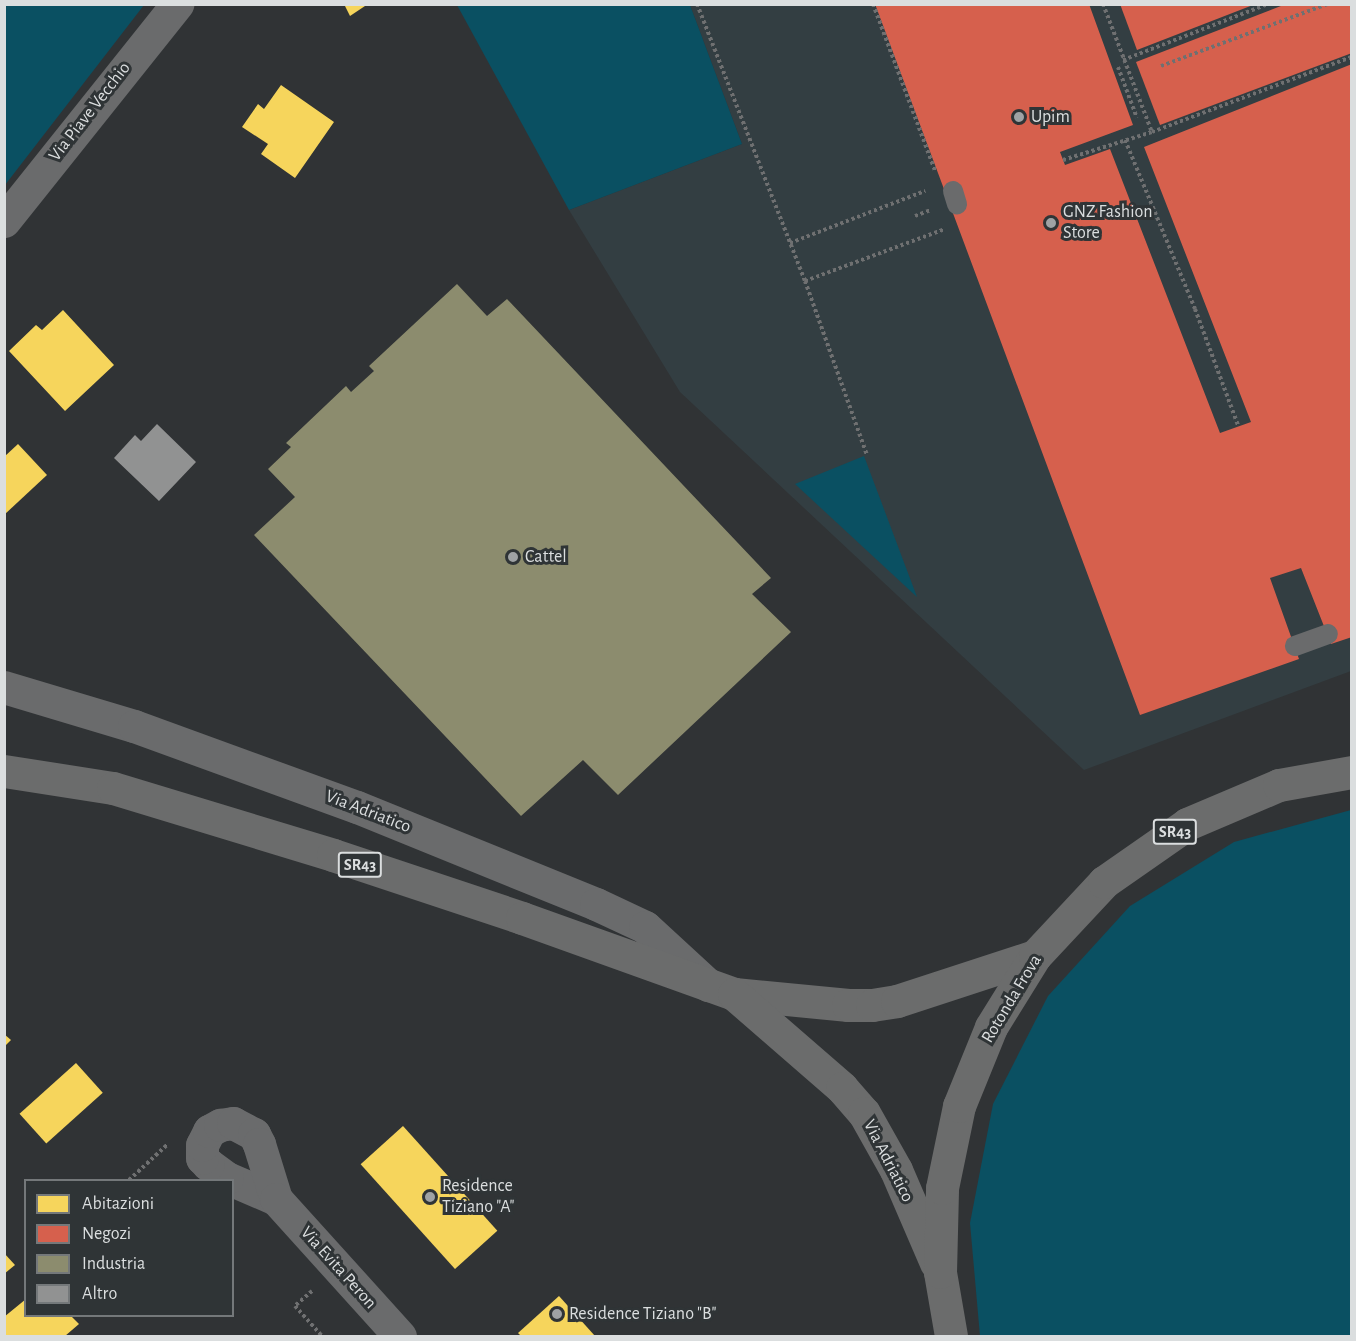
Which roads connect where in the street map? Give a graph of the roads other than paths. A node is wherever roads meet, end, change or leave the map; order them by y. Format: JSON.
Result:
{"nodes":[{"id":1,"x":177,"y":4,"type":"edge"},
{"id":2,"x":4,"y":221,"type":"edge"},
{"id":3,"x":1328,"y":634,"type":"dead end"},
{"id":4,"x":1295,"y":646,"type":"dead end"},
{"id":5,"x":4,"y":687,"type":"edge"},
{"id":6,"x":4,"y":771,"type":"edge"},
{"id":7,"x":1352,"y":772,"type":"edge"},
{"id":8,"x":1035,"y":956,"type":"junction"},
{"id":9,"x":721,"y":989,"type":"junction"},
{"id":10,"x":276,"y":1199,"type":"dead end"},
{"id":11,"x":940,"y":1272,"type":"junction"},
{"id":12,"x":400,"y":1336,"type":"edge"},
{"id":13,"x":951,"y":1336,"type":"edge"}],
"edges":[{"from":1,"to":2,"type":"street","name":"Via Piave Vecchio"},
{"from":3,"to":4,"type":"lane"},
{"from":5,"to":9,"type":"street","name":"Via Adriatico"},
{"from":6,"to":9,"type":"main road","name":"Via Adriatico","number":"SR43"},
{"from":7,"to":8,"type":"main road","name":"Rotonda Frova","number":"SR43"},
{"from":8,"to":9,"type":"main road","name":"Via Adriatico","number":"SR43"},
{"from":8,"to":11,"type":"main road","name":"Rotonda Frova","number":"SR43"},
{"from":9,"to":11,"type":"main road","name":"Via Adriatico","number":"SR43"},
{"from":10,"to":12,"type":"street","name":"Via Evita Peron"},
{"from":11,"to":13,"type":"main road","name":"Rotonda Frova","number":"SR43"}]}
